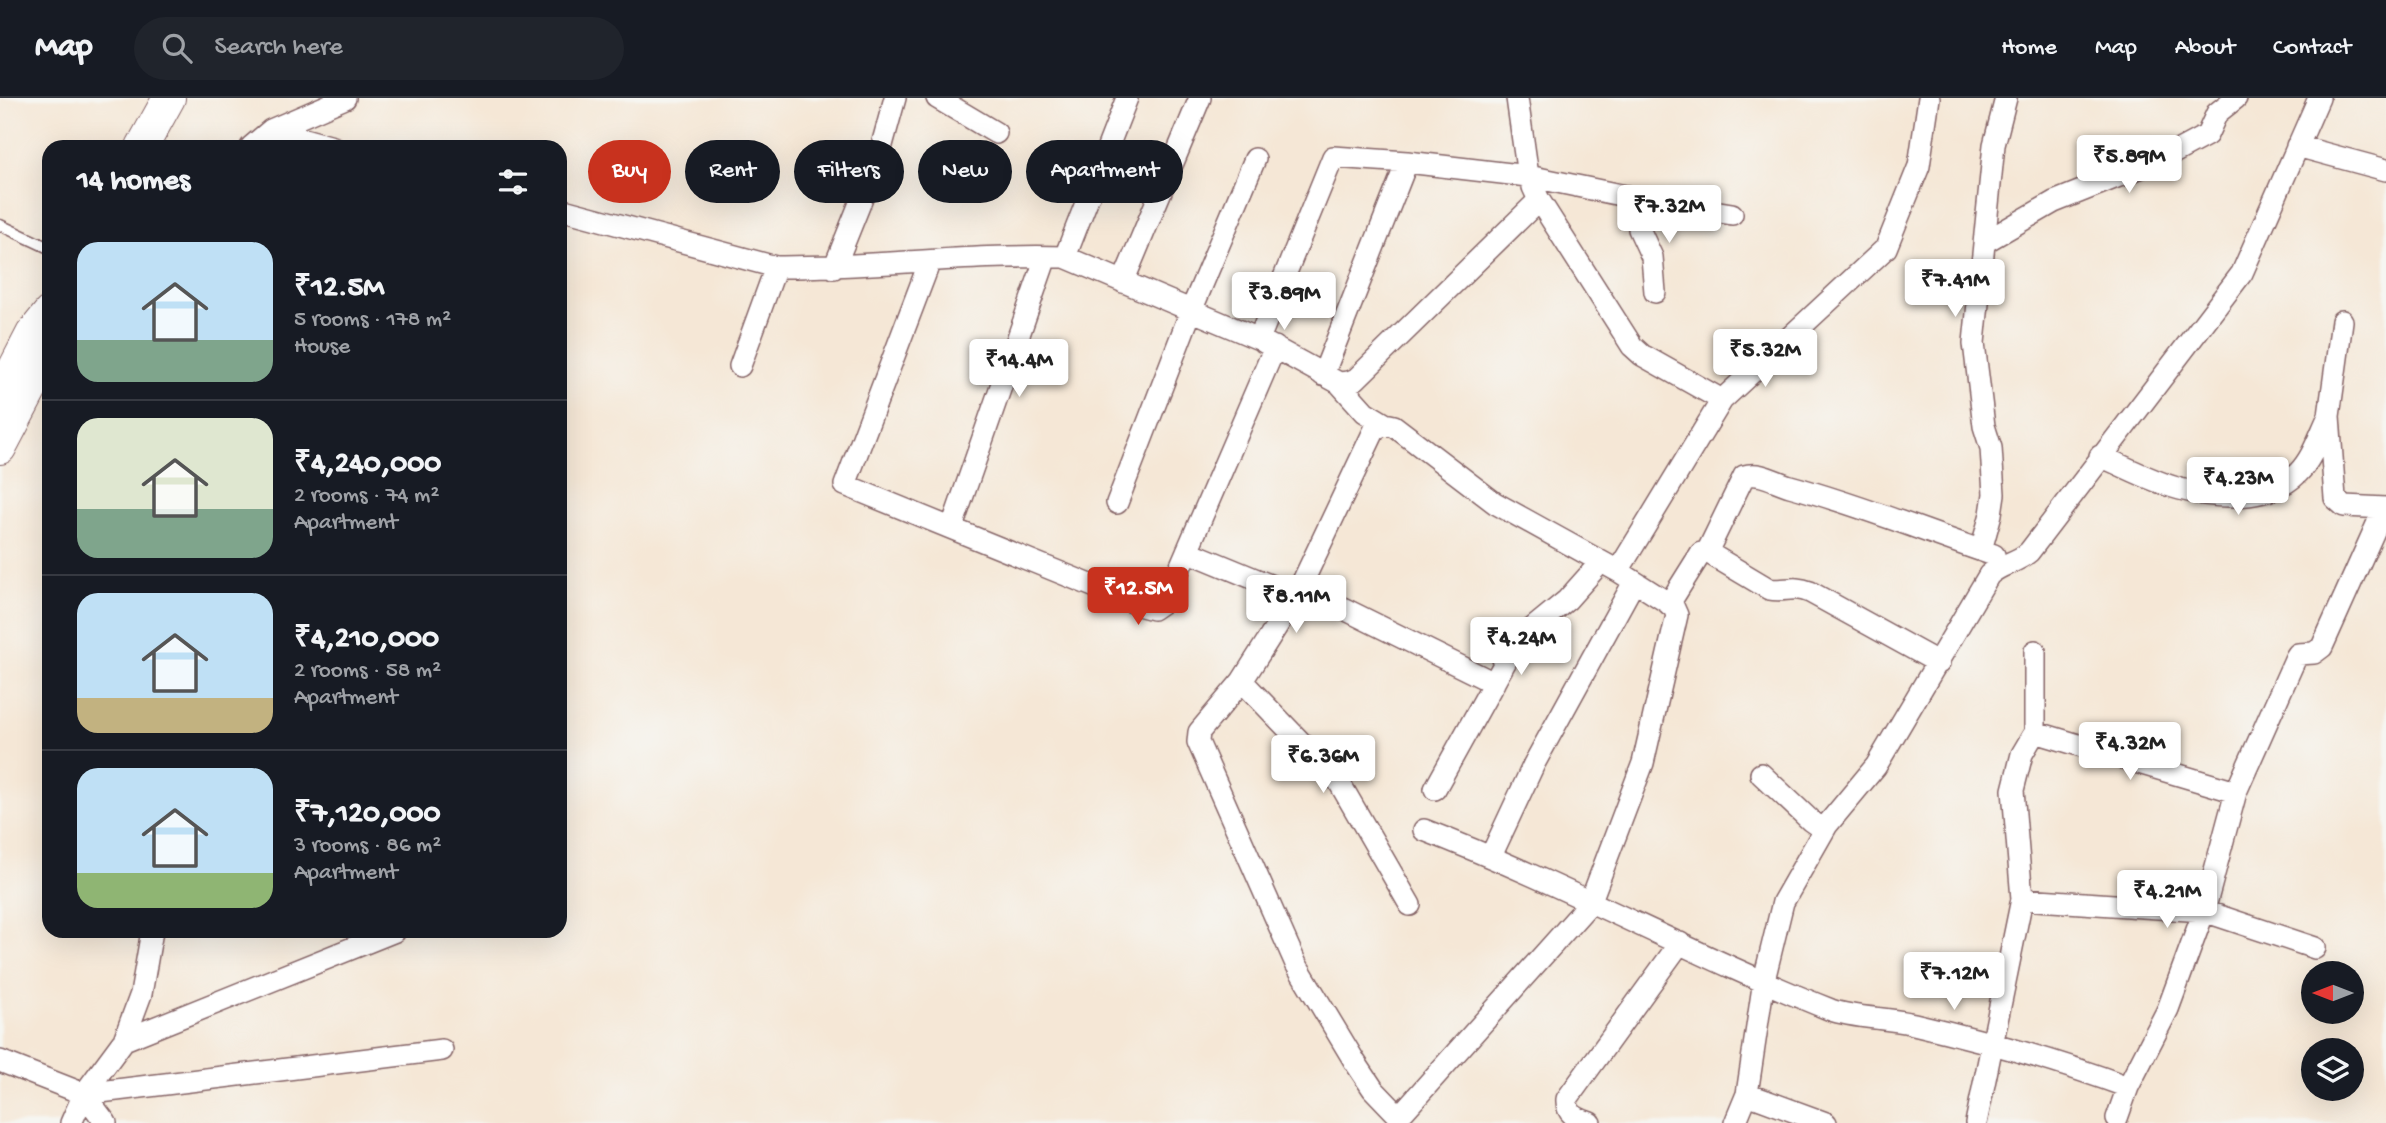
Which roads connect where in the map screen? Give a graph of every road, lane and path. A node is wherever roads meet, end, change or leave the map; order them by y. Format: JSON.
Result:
{"nodes":[{"id":1,"x":169,"y":98,"type":"edge"},
{"id":2,"x":345,"y":98,"type":"edge"},
{"id":3,"x":895,"y":98,"type":"edge"},
{"id":4,"x":937,"y":98,"type":"edge"},
{"id":5,"x":1127,"y":98,"type":"edge"},
{"id":6,"x":1200,"y":98,"type":"edge"},
{"id":7,"x":1517,"y":98,"type":"edge"},
{"id":8,"x":1928,"y":98,"type":"edge"},
{"id":9,"x":2006,"y":98,"type":"edge"},
{"id":10,"x":2236,"y":98,"type":"edge"},
{"id":11,"x":2319,"y":98,"type":"edge"},
{"id":12,"x":271,"y":130,"type":"junction"},
{"id":13,"x":996,"y":133,"type":"dead end"},
{"id":14,"x":146,"y":140,"type":"edge"},
{"id":15,"x":259,"y":140,"type":"edge"},
{"id":16,"x":307,"y":140,"type":"edge"},
{"id":17,"x":2297,"y":146,"type":"junction"},
{"id":18,"x":1255,"y":159,"type":"dead end"},
{"id":19,"x":1407,"y":162,"type":"junction"},
{"id":20,"x":2386,"y":170,"type":"edge"},
{"id":21,"x":1528,"y":176,"type":"junction"},
{"id":22,"x":1640,"y":199,"type":"junction"},
{"id":23,"x":1539,"y":200,"type":"junction"},
{"id":24,"x":567,"y":211,"type":"edge"},
{"id":25,"x":1731,"y":214,"type":"dead end"},
{"id":26,"x":0,"y":225,"type":"edge"},
{"id":27,"x":1985,"y":242,"type":"junction"},
{"id":28,"x":42,"y":245,"type":"edge"},
{"id":29,"x":1055,"y":257,"type":"junction"},
{"id":30,"x":930,"y":261,"type":"junction"},
{"id":31,"x":776,"y":267,"type":"junction"},
{"id":32,"x":834,"y":268,"type":"junction"},
{"id":33,"x":1123,"y":282,"type":"junction"},
{"id":34,"x":1655,"y":292,"type":"dead end"},
{"id":35,"x":1191,"y":311,"type":"junction"},
{"id":36,"x":2342,"y":321,"type":"dead end"},
{"id":37,"x":42,"y":322,"type":"edge"},
{"id":38,"x":1267,"y":343,"type":"junction"},
{"id":39,"x":740,"y":366,"type":"dead end"},
{"id":40,"x":42,"y":368,"type":"edge"},
{"id":41,"x":1331,"y":379,"type":"junction"},
{"id":42,"x":0,"y":396,"type":"edge"},
{"id":43,"x":1722,"y":400,"type":"junction"},
{"id":44,"x":2329,"y":416,"type":"junction"},
{"id":45,"x":1385,"y":424,"type":"junction"},
{"id":46,"x":0,"y":448,"type":"edge"},
{"id":47,"x":2100,"y":456,"type":"junction"},
{"id":48,"x":1117,"y":503,"type":"dead end"},
{"id":49,"x":2385,"y":509,"type":"edge"},
{"id":50,"x":952,"y":527,"type":"junction"},
{"id":51,"x":1980,"y":550,"type":"junction"},
{"id":52,"x":1187,"y":551,"type":"junction"},
{"id":53,"x":1707,"y":552,"type":"junction"},
{"id":54,"x":2012,"y":561,"type":"junction"},
{"id":55,"x":1617,"y":572,"type":"junction"},
{"id":56,"x":1298,"y":591,"type":"junction"},
{"id":57,"x":1669,"y":604,"type":"junction"},
{"id":58,"x":2035,"y":651,"type":"dead end"},
{"id":59,"x":1938,"y":663,"type":"junction"},
{"id":60,"x":1242,"y":681,"type":"junction"},
{"id":61,"x":1494,"y":683,"type":"junction"},
{"id":62,"x":2035,"y":732,"type":"junction"},
{"id":63,"x":1761,"y":774,"type":"dead end"},
{"id":64,"x":1435,"y":789,"type":"dead end"},
{"id":65,"x":2236,"y":792,"type":"junction"},
{"id":66,"x":1424,"y":830,"type":"dead end"},
{"id":67,"x":1824,"y":830,"type":"junction"},
{"id":68,"x":1491,"y":856,"type":"junction"},
{"id":69,"x":2022,"y":899,"type":"junction"},
{"id":70,"x":1590,"y":903,"type":"junction"},
{"id":71,"x":1410,"y":905,"type":"dead end"},
{"id":72,"x":2204,"y":911,"type":"junction"},
{"id":73,"x":151,"y":938,"type":"edge"},
{"id":74,"x":378,"y":938,"type":"edge"},
{"id":75,"x":1680,"y":943,"type":"junction"},
{"id":76,"x":2315,"y":948,"type":"dead end"},
{"id":77,"x":1764,"y":980,"type":"junction"},
{"id":78,"x":124,"y":1040,"type":"junction"},
{"id":79,"x":1992,"y":1043,"type":"junction"},
{"id":80,"x":442,"y":1050,"type":"dead end"},
{"id":81,"x":0,"y":1061,"type":"edge"},
{"id":82,"x":2128,"y":1087,"type":"junction"},
{"id":83,"x":84,"y":1094,"type":"junction"},
{"id":84,"x":1747,"y":1094,"type":"junction"},
{"id":85,"x":2117,"y":1118,"type":"dead end"},
{"id":86,"x":71,"y":1123,"type":"edge"},
{"id":87,"x":106,"y":1123,"type":"edge"},
{"id":88,"x":1590,"y":1123,"type":"edge"},
{"id":89,"x":1735,"y":1123,"type":"edge"},
{"id":90,"x":1826,"y":1123,"type":"edge"},
{"id":91,"x":1976,"y":1123,"type":"edge"}],
"edges":[{"from":1,"to":14,"type":"main road"},
{"from":2,"to":12,"type":"street"},
{"from":3,"to":32,"type":"street"},
{"from":4,"to":13,"type":"street"},
{"from":5,"to":29,"type":"street"},
{"from":6,"to":33,"type":"street"},
{"from":7,"to":21,"type":"street"},
{"from":8,"to":43,"type":"street"},
{"from":9,"to":27,"type":"street"},
{"from":10,"to":27,"type":"street"},
{"from":11,"to":17,"type":"street"},
{"from":12,"to":15,"type":"street"},
{"from":12,"to":16,"type":"street"},
{"from":17,"to":20,"type":"street"},
{"from":17,"to":47,"type":"street"},
{"from":18,"to":35,"type":"street"},
{"from":19,"to":21,"type":"street"},
{"from":19,"to":38,"type":"street"},
{"from":19,"to":41,"type":"street"},
{"from":21,"to":22,"type":"street"},
{"from":21,"to":23,"type":"street"},
{"from":22,"to":25,"type":"street"},
{"from":22,"to":34,"type":"street"},
{"from":23,"to":41,"type":"street"},
{"from":23,"to":43,"type":"street"},
{"from":24,"to":31,"type":"street"},
{"from":26,"to":28,"type":"lane"},
{"from":27,"to":51,"type":"street"},
{"from":29,"to":30,"type":"street"},
{"from":29,"to":33,"type":"street"},
{"from":29,"to":50,"type":"street"},
{"from":30,"to":32,"type":"street"},
{"from":30,"to":50,"type":"street"},
{"from":31,"to":32,"type":"street"},
{"from":31,"to":39,"type":"street"},
{"from":33,"to":35,"type":"street"},
{"from":35,"to":38,"type":"street"},
{"from":35,"to":48,"type":"street"},
{"from":36,"to":44,"type":"street"},
{"from":37,"to":42,"type":"main road"},
{"from":38,"to":41,"type":"street"},
{"from":38,"to":52,"type":"street"},
{"from":40,"to":46,"type":"main road"},
{"from":41,"to":45,"type":"street"},
{"from":43,"to":55,"type":"street"},
{"from":44,"to":47,"type":"street"},
{"from":44,"to":49,"type":"street"},
{"from":45,"to":55,"type":"street"},
{"from":45,"to":56,"type":"street"},
{"from":47,"to":54,"type":"street"},
{"from":49,"to":65,"type":"street"},
{"from":50,"to":52,"type":"street"},
{"from":51,"to":53,"type":"street"},
{"from":51,"to":54,"type":"street"},
{"from":52,"to":56,"type":"street"},
{"from":53,"to":57,"type":"street"},
{"from":53,"to":59,"type":"street"},
{"from":54,"to":59,"type":"street"},
{"from":55,"to":57,"type":"street"},
{"from":55,"to":61,"type":"street"},
{"from":55,"to":68,"type":"street"},
{"from":56,"to":60,"type":"street"},
{"from":56,"to":61,"type":"street"},
{"from":57,"to":70,"type":"street"},
{"from":58,"to":62,"type":"street"},
{"from":59,"to":67,"type":"street"},
{"from":60,"to":70,"type":"street"},
{"from":60,"to":71,"type":"street"},
{"from":61,"to":64,"type":"street"},
{"from":62,"to":65,"type":"street"},
{"from":62,"to":69,"type":"street"},
{"from":63,"to":67,"type":"street"},
{"from":65,"to":72,"type":"street"},
{"from":66,"to":68,"type":"street"},
{"from":67,"to":77,"type":"street"},
{"from":68,"to":70,"type":"street"},
{"from":69,"to":72,"type":"street"},
{"from":69,"to":79,"type":"street"},
{"from":70,"to":75,"type":"street"},
{"from":72,"to":76,"type":"street"},
{"from":72,"to":82,"type":"street"},
{"from":73,"to":78,"type":"street"},
{"from":74,"to":78,"type":"street"},
{"from":75,"to":77,"type":"street"},
{"from":75,"to":88,"type":"street"},
{"from":77,"to":79,"type":"street"},
{"from":77,"to":84,"type":"street"},
{"from":78,"to":83,"type":"street"},
{"from":79,"to":82,"type":"street"},
{"from":79,"to":91,"type":"street"},
{"from":80,"to":83,"type":"street"},
{"from":81,"to":83,"type":"street"},
{"from":82,"to":85,"type":"street"},
{"from":83,"to":86,"type":"street"},
{"from":83,"to":87,"type":"street"},
{"from":84,"to":89,"type":"street"},
{"from":84,"to":90,"type":"street"}]}
